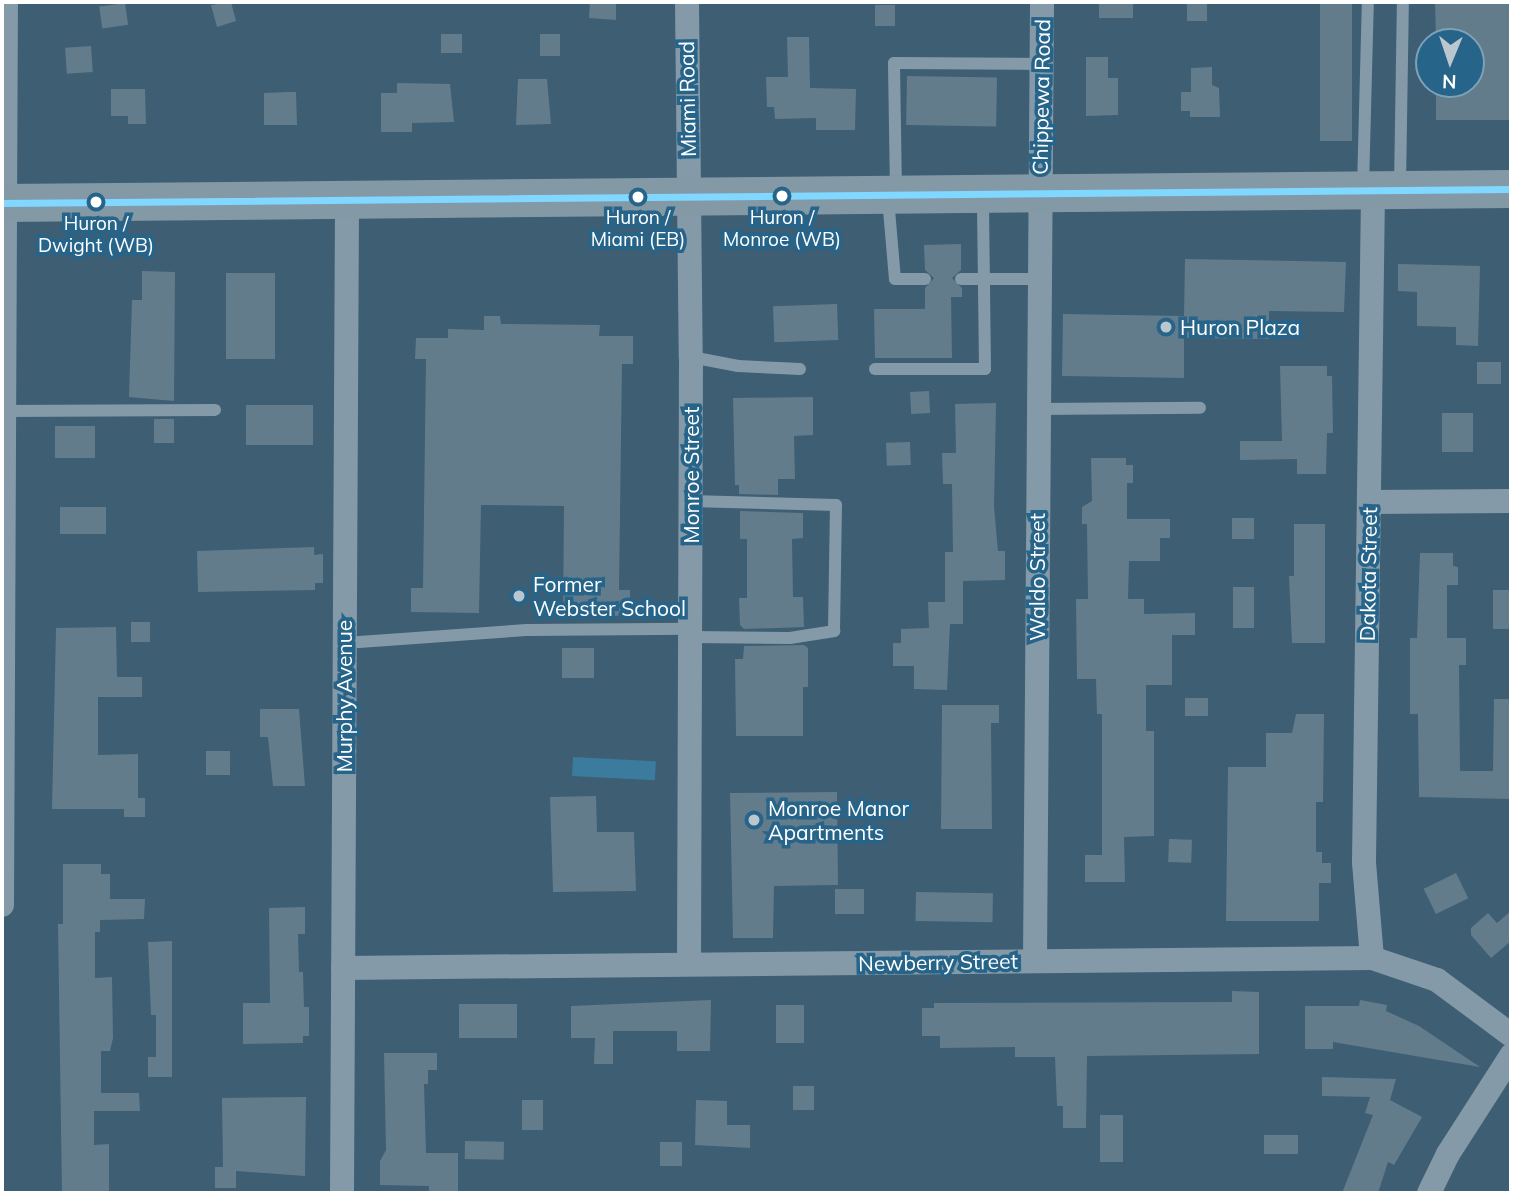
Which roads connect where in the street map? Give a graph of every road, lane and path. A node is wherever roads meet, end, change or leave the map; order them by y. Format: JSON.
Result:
{"nodes":[{"id":1,"x":6,"y":2,"type":"edge"},
{"id":2,"x":687,"y":2,"type":"edge"},
{"id":3,"x":1042,"y":2,"type":"edge"},
{"id":4,"x":1368,"y":2,"type":"edge"},
{"id":5,"x":1404,"y":3,"type":"edge"},
{"id":6,"x":1041,"y":64,"type":"junction"},
{"id":7,"x":1379,"y":189,"type":"junction"},
{"id":8,"x":1511,"y":189,"type":"edge"},
{"id":9,"x":983,"y":193,"type":"junction"},
{"id":10,"x":1040,"y":193,"type":"junction"},
{"id":11,"x":891,"y":194,"type":"junction"},
{"id":12,"x":690,"y":196,"type":"junction"},
{"id":13,"x":348,"y":198,"type":"junction"},
{"id":14,"x":3,"y":203,"type":"edge"},
{"id":15,"x":925,"y":279,"type":"dead end"},
{"id":16,"x":961,"y":279,"type":"dead end"},
{"id":17,"x":984,"y":279,"type":"junction"},
{"id":18,"x":1039,"y":279,"type":"junction"},
{"id":19,"x":691,"y":357,"type":"junction"},
{"id":20,"x":800,"y":369,"type":"dead end"},
{"id":21,"x":875,"y":369,"type":"dead end"},
{"id":22,"x":1200,"y":408,"type":"dead end"},
{"id":23,"x":215,"y":410,"type":"dead end"},
{"id":24,"x":1038,"y":410,"type":"junction"},
{"id":25,"x":3,"y":411,"type":"edge"},
{"id":26,"x":691,"y":501,"type":"junction"},
{"id":27,"x":1368,"y":502,"type":"junction"},
{"id":28,"x":1511,"y":502,"type":"edge"},
{"id":29,"x":690,"y":633,"type":"junction"},
{"id":30,"x":345,"y":643,"type":"junction"},
{"id":31,"x":2,"y":905,"type":"edge"},
{"id":32,"x":1372,"y":958,"type":"junction"},
{"id":33,"x":1035,"y":961,"type":"junction"},
{"id":34,"x":689,"y":964,"type":"junction"},
{"id":35,"x":343,"y":968,"type":"junction"},
{"id":36,"x":1511,"y":1035,"type":"edge"},
{"id":37,"x":1511,"y":1056,"type":"edge"},
{"id":38,"x":342,"y":1193,"type":"edge"},
{"id":39,"x":1429,"y":1193,"type":"edge"}],
"edges":[{"from":1,"to":14,"type":"street"},
{"from":2,"to":12,"type":"street","name":"Miami Road"},
{"from":3,"to":6,"type":"street","name":"Chippewa Road"},
{"from":4,"to":7,"type":"lane"},
{"from":5,"to":7,"type":"lane"},
{"from":6,"to":10,"type":"street","name":"Chippewa Road"},
{"from":6,"to":11,"type":"lane"},
{"from":7,"to":8,"type":"highway"},
{"from":7,"to":10,"type":"highway"},
{"from":7,"to":27,"type":"street","name":"Dakota Street"},
{"from":9,"to":10,"type":"highway"},
{"from":9,"to":11,"type":"highway"},
{"from":9,"to":17,"type":"lane"},
{"from":10,"to":18,"type":"street","name":"Waldo Street"},
{"from":11,"to":12,"type":"highway"},
{"from":11,"to":15,"type":"lane"},
{"from":12,"to":13,"type":"highway"},
{"from":12,"to":19,"type":"street","name":"Monroe Street"},
{"from":13,"to":14,"type":"highway"},
{"from":13,"to":30,"type":"street","name":"Murphy Avenue"},
{"from":14,"to":25,"type":"street"},
{"from":16,"to":17,"type":"lane"},
{"from":17,"to":18,"type":"lane"},
{"from":17,"to":21,"type":"lane"},
{"from":18,"to":24,"type":"street","name":"Waldo Street"},
{"from":19,"to":20,"type":"lane"},
{"from":19,"to":26,"type":"street","name":"Monroe Street"},
{"from":22,"to":24,"type":"lane"},
{"from":23,"to":25,"type":"lane"},
{"from":24,"to":33,"type":"street","name":"Waldo Street"},
{"from":25,"to":31,"type":"street"},
{"from":26,"to":29,"type":"street","name":"Monroe Street"},
{"from":26,"to":29,"type":"lane"},
{"from":27,"to":28,"type":"street"},
{"from":27,"to":32,"type":"street","name":"Dakota Street"},
{"from":29,"to":30,"type":"lane"},
{"from":29,"to":34,"type":"street","name":"Monroe Street"},
{"from":30,"to":35,"type":"street","name":"Murphy Avenue"},
{"from":32,"to":33,"type":"street","name":"Newberry Street"},
{"from":32,"to":36,"type":"street","name":"Newberry Street"},
{"from":33,"to":34,"type":"street","name":"Newberry Street"},
{"from":34,"to":35,"type":"street","name":"Newberry Street"},
{"from":35,"to":38,"type":"street","name":"Murphy Avenue"},
{"from":37,"to":39,"type":"street"}]}
